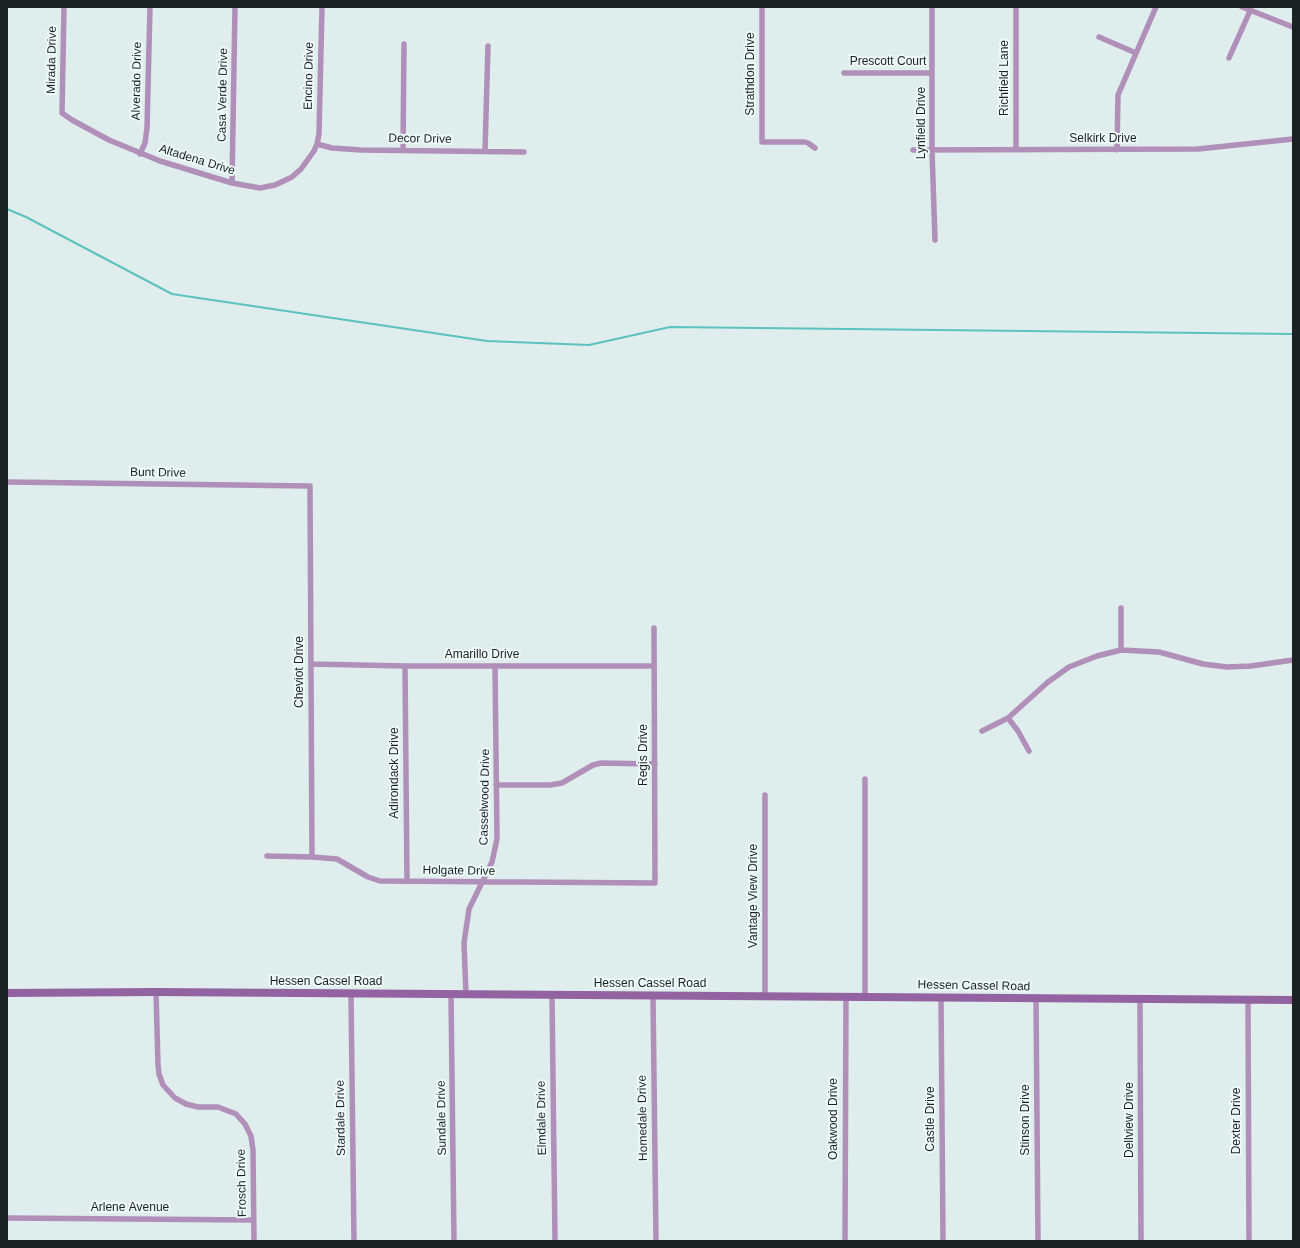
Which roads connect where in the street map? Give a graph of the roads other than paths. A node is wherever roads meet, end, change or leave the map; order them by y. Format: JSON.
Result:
{"nodes":[{"id":1,"x":64,"y":7,"type":"edge"},
{"id":2,"x":150,"y":7,"type":"edge"},
{"id":3,"x":235,"y":7,"type":"edge"},
{"id":4,"x":322,"y":7,"type":"edge"},
{"id":5,"x":762,"y":7,"type":"edge"},
{"id":6,"x":932,"y":7,"type":"edge"},
{"id":7,"x":1016,"y":7,"type":"edge"},
{"id":8,"x":1156,"y":7,"type":"edge"},
{"id":9,"x":1242,"y":7,"type":"edge"},
{"id":10,"x":1250,"y":11,"type":"junction"},
{"id":11,"x":1293,"y":27,"type":"edge"},
{"id":12,"x":1099,"y":36,"type":"dead end"},
{"id":13,"x":404,"y":44,"type":"dead end"},
{"id":14,"x":488,"y":46,"type":"dead end"},
{"id":15,"x":1136,"y":53,"type":"junction"},
{"id":16,"x":1229,"y":58,"type":"dead end"},
{"id":17,"x":932,"y":73,"type":"junction"},
{"id":18,"x":844,"y":74,"type":"dead end"},
{"id":19,"x":62,"y":113,"type":"joint"},
{"id":20,"x":1293,"y":139,"type":"edge"},
{"id":21,"x":317,"y":144,"type":"junction"},
{"id":22,"x":814,"y":148,"type":"dead end"},
{"id":23,"x":403,"y":150,"type":"junction"},
{"id":24,"x":913,"y":150,"type":"dead end"},
{"id":25,"x":932,"y":150,"type":"junction"},
{"id":26,"x":1016,"y":150,"type":"junction"},
{"id":27,"x":1117,"y":150,"type":"junction"},
{"id":28,"x":485,"y":151,"type":"junction"},
{"id":29,"x":524,"y":152,"type":"dead end"},
{"id":30,"x":140,"y":154,"type":"junction"},
{"id":31,"x":232,"y":183,"type":"junction"},
{"id":32,"x":935,"y":240,"type":"dead end"},
{"id":33,"x":7,"y":482,"type":"edge"},
{"id":34,"x":310,"y":486,"type":"joint"},
{"id":35,"x":1121,"y":608,"type":"dead end"},
{"id":36,"x":654,"y":628,"type":"dead end"},
{"id":37,"x":1121,"y":650,"type":"junction"},
{"id":38,"x":1293,"y":660,"type":"edge"},
{"id":39,"x":311,"y":664,"type":"junction"},
{"id":40,"x":405,"y":666,"type":"junction"},
{"id":41,"x":495,"y":666,"type":"junction"},
{"id":42,"x":654,"y":666,"type":"junction"},
{"id":43,"x":1008,"y":718,"type":"junction"},
{"id":44,"x":982,"y":731,"type":"dead end"},
{"id":45,"x":1029,"y":751,"type":"dead end"},
{"id":46,"x":655,"y":764,"type":"junction"},
{"id":47,"x":865,"y":779,"type":"dead end"},
{"id":48,"x":496,"y":785,"type":"junction"},
{"id":49,"x":765,"y":795,"type":"dead end"},
{"id":50,"x":268,"y":856,"type":"dead end"},
{"id":51,"x":312,"y":857,"type":"junction"},
{"id":52,"x":407,"y":881,"type":"junction"},
{"id":53,"x":483,"y":883,"type":"junction"},
{"id":54,"x":655,"y":883,"type":"joint"},
{"id":55,"x":156,"y":992,"type":"junction"},
{"id":56,"x":7,"y":993,"type":"edge"},
{"id":57,"x":351,"y":994,"type":"junction"},
{"id":58,"x":451,"y":995,"type":"junction"},
{"id":59,"x":466,"y":995,"type":"junction"},
{"id":60,"x":552,"y":996,"type":"junction"},
{"id":61,"x":653,"y":996,"type":"junction"},
{"id":62,"x":765,"y":996,"type":"junction"},
{"id":63,"x":846,"y":996,"type":"junction"},
{"id":64,"x":865,"y":997,"type":"junction"},
{"id":65,"x":941,"y":997,"type":"junction"},
{"id":66,"x":1036,"y":998,"type":"junction"},
{"id":67,"x":1140,"y":999,"type":"junction"},
{"id":68,"x":1248,"y":1000,"type":"junction"},
{"id":69,"x":1293,"y":1000,"type":"edge"},
{"id":70,"x":7,"y":1218,"type":"edge"},
{"id":71,"x":254,"y":1220,"type":"junction"},
{"id":72,"x":254,"y":1241,"type":"edge"},
{"id":73,"x":354,"y":1241,"type":"edge"},
{"id":74,"x":454,"y":1241,"type":"edge"},
{"id":75,"x":555,"y":1241,"type":"edge"},
{"id":76,"x":656,"y":1241,"type":"edge"},
{"id":77,"x":845,"y":1241,"type":"edge"},
{"id":78,"x":943,"y":1241,"type":"edge"},
{"id":79,"x":1038,"y":1241,"type":"edge"},
{"id":80,"x":1141,"y":1241,"type":"edge"},
{"id":81,"x":1248,"y":1241,"type":"edge"}],
"edges":[{"from":1,"to":19,"type":"street","name":"Mirada Drive"},
{"from":2,"to":30,"type":"street","name":"Alverado Drive"},
{"from":3,"to":31,"type":"street","name":"Casa Verde Drive"},
{"from":4,"to":21,"type":"street","name":"Encino Drive"},
{"from":5,"to":22,"type":"street","name":"Strathdon Drive"},
{"from":6,"to":17,"type":"street","name":"Lynfield Drive"},
{"from":7,"to":26,"type":"street","name":"Richfield Lane"},
{"from":8,"to":15,"type":"street"},
{"from":9,"to":10,"type":"street"},
{"from":10,"to":11,"type":"street"},
{"from":10,"to":16,"type":"street"},
{"from":12,"to":15,"type":"street"},
{"from":13,"to":23,"type":"street"},
{"from":14,"to":28,"type":"street"},
{"from":15,"to":27,"type":"street"},
{"from":17,"to":18,"type":"street","name":"Prescott Court"},
{"from":17,"to":25,"type":"street","name":"Lynfield Drive"},
{"from":19,"to":30,"type":"street","name":"Altadena Drive"},
{"from":20,"to":27,"type":"street","name":"Selkirk Drive"},
{"from":21,"to":23,"type":"street","name":"Decor Drive"},
{"from":21,"to":31,"type":"street","name":"Altadena Drive"},
{"from":23,"to":28,"type":"street","name":"Decor Drive"},
{"from":24,"to":25,"type":"street","name":"Selkirk Drive"},
{"from":25,"to":26,"type":"street","name":"Selkirk Drive"},
{"from":25,"to":32,"type":"street","name":"Lynfield Drive"},
{"from":26,"to":27,"type":"street","name":"Selkirk Drive"},
{"from":28,"to":29,"type":"street","name":"Decor Drive"},
{"from":30,"to":31,"type":"street","name":"Altadena Drive"},
{"from":33,"to":34,"type":"street","name":"Bunt Drive"},
{"from":34,"to":39,"type":"street","name":"Cheviot Drive"},
{"from":35,"to":37,"type":"street"},
{"from":36,"to":42,"type":"street","name":"Regis Drive"},
{"from":37,"to":38,"type":"street"},
{"from":37,"to":43,"type":"street"},
{"from":39,"to":40,"type":"street","name":"Amarillo Drive"},
{"from":39,"to":51,"type":"street","name":"Cheviot Drive"},
{"from":40,"to":41,"type":"street","name":"Amarillo Drive"},
{"from":40,"to":52,"type":"street","name":"Adirondack Drive"},
{"from":41,"to":42,"type":"street","name":"Amarillo Drive"},
{"from":41,"to":48,"type":"street","name":"Casselwood Drive"},
{"from":42,"to":46,"type":"street","name":"Regis Drive"},
{"from":43,"to":44,"type":"street"},
{"from":43,"to":45,"type":"street"},
{"from":46,"to":48,"type":"street"},
{"from":46,"to":54,"type":"street","name":"Regis Drive"},
{"from":47,"to":64,"type":"street"},
{"from":48,"to":53,"type":"street","name":"Casselwood Drive"},
{"from":49,"to":62,"type":"street","name":"Vantage View Drive"},
{"from":50,"to":51,"type":"street","name":"Holgate Drive"},
{"from":51,"to":52,"type":"street","name":"Holgate Drive"},
{"from":52,"to":53,"type":"street","name":"Holgate Drive"},
{"from":53,"to":54,"type":"street","name":"Holgate Drive"},
{"from":53,"to":59,"type":"street","name":"Casselwood Drive"},
{"from":55,"to":56,"type":"main road","name":"Hessen Cassel Road"},
{"from":55,"to":57,"type":"main road","name":"Hessen Cassel Road"},
{"from":55,"to":71,"type":"street","name":"Frosch Drive"},
{"from":57,"to":58,"type":"main road","name":"Hessen Cassel Road"},
{"from":57,"to":73,"type":"street","name":"Stardale Drive"},
{"from":58,"to":59,"type":"main road","name":"Hessen Cassel Road"},
{"from":58,"to":74,"type":"street","name":"Sundale Drive"},
{"from":59,"to":60,"type":"main road","name":"Hessen Cassel Road"},
{"from":60,"to":61,"type":"main road","name":"Hessen Cassel Road"},
{"from":60,"to":75,"type":"street","name":"Elmdale Drive"},
{"from":61,"to":62,"type":"main road","name":"Hessen Cassel Road"},
{"from":61,"to":76,"type":"street","name":"Homedale Drive"},
{"from":62,"to":63,"type":"main road","name":"Hessen Cassel Road"},
{"from":63,"to":64,"type":"main road","name":"Hessen Cassel Road"},
{"from":63,"to":77,"type":"street","name":"Oakwood Drive"},
{"from":64,"to":65,"type":"main road","name":"Hessen Cassel Road"},
{"from":65,"to":66,"type":"main road","name":"Hessen Cassel Road"},
{"from":65,"to":78,"type":"street","name":"Castle Drive"},
{"from":66,"to":67,"type":"main road","name":"Hessen Cassel Road"},
{"from":66,"to":79,"type":"street","name":"Stinson Drive"},
{"from":67,"to":68,"type":"main road","name":"Hessen Cassel Road"},
{"from":67,"to":80,"type":"street","name":"Dellview Drive"},
{"from":68,"to":69,"type":"main road","name":"Hessen Cassel Road"},
{"from":68,"to":81,"type":"street","name":"Dexter Drive"},
{"from":70,"to":71,"type":"street","name":"Arlene Avenue"},
{"from":71,"to":72,"type":"street","name":"Frosch Drive"}]}
